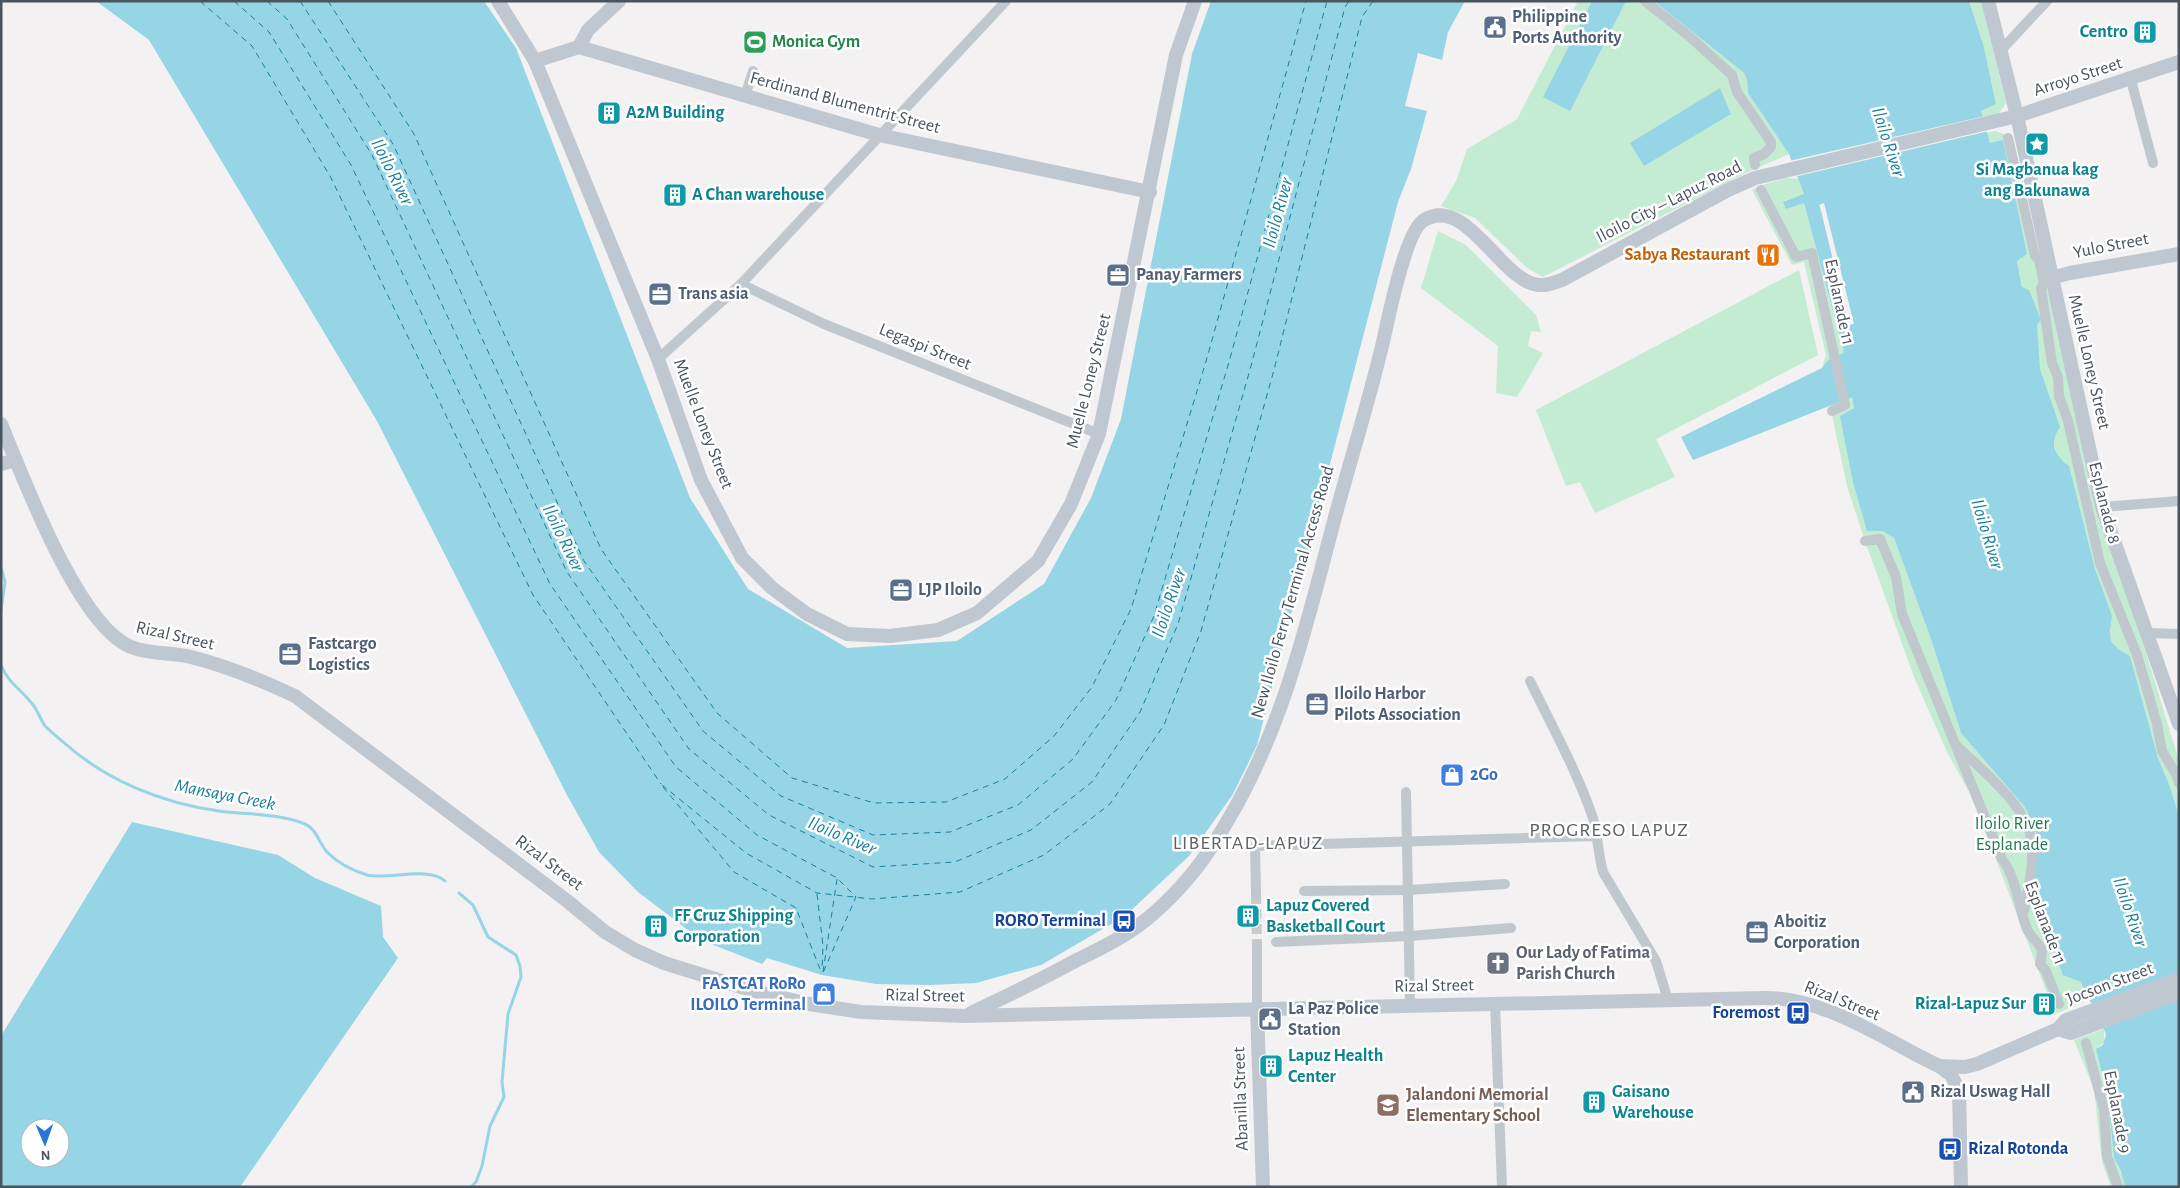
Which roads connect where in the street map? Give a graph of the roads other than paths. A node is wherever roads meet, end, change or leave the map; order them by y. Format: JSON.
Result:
{"nodes":[{"id":1,"x":498,"y":1,"type":"edge"},
{"id":2,"x":619,"y":1,"type":"edge"},
{"id":3,"x":1006,"y":1,"type":"edge"},
{"id":4,"x":1195,"y":1,"type":"edge"},
{"id":5,"x":1645,"y":1,"type":"edge"},
{"id":6,"x":1988,"y":1,"type":"edge"},
{"id":7,"x":2047,"y":1,"type":"edge"},
{"id":8,"x":579,"y":47,"type":"junction"},
{"id":9,"x":2002,"y":49,"type":"junction"},
{"id":10,"x":535,"y":61,"type":"junction"},
{"id":11,"x":2179,"y":62,"type":"edge"},
{"id":12,"x":753,"y":70,"type":"dead end"},
{"id":13,"x":2131,"y":80,"type":"junction"},
{"id":14,"x":745,"y":96,"type":"junction"},
{"id":15,"x":2017,"y":116,"type":"junction"},
{"id":16,"x":878,"y":135,"type":"junction"},
{"id":17,"x":2008,"y":138,"type":"dead end"},
{"id":18,"x":2153,"y":163,"type":"dead end"},
{"id":19,"x":1754,"y":165,"type":"dead end"},
{"id":20,"x":1761,"y":190,"type":"dead end"},
{"id":21,"x":1150,"y":192,"type":"junction"},
{"id":22,"x":1422,"y":220,"type":"joint"},
{"id":23,"x":2179,"y":254,"type":"edge"},
{"id":24,"x":2051,"y":278,"type":"junction"},
{"id":25,"x":741,"y":284,"type":"junction"},
{"id":26,"x":658,"y":359,"type":"junction"},
{"id":27,"x":1832,"y":411,"type":"dead end"},
{"id":28,"x":1,"y":424,"type":"edge"},
{"id":29,"x":1100,"y":434,"type":"junction"},
{"id":30,"x":16,"y":460,"type":"junction"},
{"id":31,"x":1,"y":464,"type":"edge"},
{"id":32,"x":2179,"y":501,"type":"edge"},
{"id":33,"x":2102,"y":507,"type":"junction"},
{"id":34,"x":1865,"y":541,"type":"dead end"},
{"id":35,"x":2148,"y":634,"type":"junction"},
{"id":36,"x":2179,"y":634,"type":"edge"},
{"id":37,"x":1530,"y":681,"type":"dead end"},
{"id":38,"x":2179,"y":724,"type":"edge"},
{"id":39,"x":1954,"y":743,"type":"junction"},
{"id":40,"x":2179,"y":784,"type":"edge"},
{"id":41,"x":1406,"y":792,"type":"dead end"},
{"id":42,"x":1596,"y":836,"type":"junction"},
{"id":43,"x":1408,"y":842,"type":"junction"},
{"id":44,"x":1505,"y":884,"type":"dead end"},
{"id":45,"x":1408,"y":890,"type":"junction"},
{"id":46,"x":1304,"y":891,"type":"dead end"},
{"id":47,"x":1256,"y":894,"type":"tunnel mouth"},
{"id":48,"x":2024,"y":912,"type":"junction"},
{"id":49,"x":1511,"y":928,"type":"dead end"},
{"id":50,"x":1409,"y":936,"type":"junction"},
{"id":51,"x":1276,"y":942,"type":"dead end"},
{"id":52,"x":1257,"y":946,"type":"tunnel mouth"},
{"id":53,"x":2179,"y":979,"type":"edge"},
{"id":54,"x":2179,"y":993,"type":"edge"},
{"id":55,"x":1668,"y":1000,"type":"junction"},
{"id":56,"x":1495,"y":1004,"type":"junction"},
{"id":57,"x":2059,"y":1004,"type":"dead end"},
{"id":58,"x":1410,"y":1005,"type":"junction"},
{"id":59,"x":1257,"y":1010,"type":"junction"},
{"id":60,"x":965,"y":1016,"type":"junction"},
{"id":61,"x":2065,"y":1027,"type":"junction"},
{"id":62,"x":2086,"y":1043,"type":"dead end"},
{"id":63,"x":1977,"y":1064,"type":"junction"},
{"id":64,"x":1939,"y":1066,"type":"junction"},
{"id":65,"x":1959,"y":1090,"type":"junction"},
{"id":66,"x":1263,"y":1187,"type":"edge"},
{"id":67,"x":1502,"y":1187,"type":"edge"},
{"id":68,"x":1960,"y":1187,"type":"edge"},
{"id":69,"x":2118,"y":1187,"type":"edge"}],
"edges":[{"from":1,"to":10,"type":"main road","name":"Muelle Loney Street"},
{"from":2,"to":8,"type":"main road"},
{"from":3,"to":16,"type":"street"},
{"from":4,"to":21,"type":"main road","name":"Muelle Loney Street"},
{"from":5,"to":19,"type":"street"},
{"from":6,"to":9,"type":"main road","name":"Muelle Loney Street"},
{"from":7,"to":9,"type":"street"},
{"from":8,"to":10,"type":"main road"},
{"from":8,"to":14,"type":"main road","name":"Ferdinand Blumentrit Street"},
{"from":9,"to":15,"type":"main road","name":"Muelle Loney Street"},
{"from":10,"to":26,"type":"main road","name":"Muelle Loney Street"},
{"from":11,"to":13,"type":"main road","name":"Arroyo Street"},
{"from":12,"to":14,"type":"street"},
{"from":13,"to":15,"type":"main road","name":"Arroyo Street"},
{"from":13,"to":18,"type":"street"},
{"from":14,"to":16,"type":"main road","name":"Ferdinand Blumentrit Street"},
{"from":15,"to":22,"type":"main road","name":"Iloilo City – Lapuz Road"},
{"from":15,"to":24,"type":"main road","name":"Muelle Loney Street"},
{"from":16,"to":21,"type":"main road","name":"Ferdinand Blumentrit Street"},
{"from":16,"to":25,"type":"street"},
{"from":17,"to":40,"type":"street","name":"Esplanade 8"},
{"from":20,"to":27,"type":"street","name":"Esplanade 11"},
{"from":21,"to":29,"type":"main road","name":"Muelle Loney Street"},
{"from":22,"to":60,"type":"main road","name":"New Iloilo Ferry Terminal Access Road"},
{"from":23,"to":24,"type":"main road","name":"Yulo Street"},
{"from":24,"to":33,"type":"main road","name":"Muelle Loney Street"},
{"from":25,"to":26,"type":"street"},
{"from":25,"to":29,"type":"street","name":"Legaspi Street"},
{"from":26,"to":29,"type":"main road","name":"Muelle Loney Street"},
{"from":28,"to":30,"type":"main road","name":"Rizal Street"},
{"from":30,"to":31,"type":"main road"},
{"from":30,"to":60,"type":"main road","name":"Rizal Street"},
{"from":32,"to":33,"type":"street"},
{"from":33,"to":35,"type":"main road","name":"Muelle Loney Street"},
{"from":34,"to":39,"type":"street","name":"Esplanade 11"},
{"from":35,"to":36,"type":"street"},
{"from":35,"to":38,"type":"main road","name":"Muelle Loney Street"},
{"from":37,"to":42,"type":"street"},
{"from":39,"to":48,"type":"street","name":"Esplanade 11"},
{"from":39,"to":48,"type":"street","name":"Esplanade 11"},
{"from":41,"to":43,"type":"street"},
{"from":42,"to":43,"type":"street"},
{"from":42,"to":55,"type":"street"},
{"from":43,"to":45,"type":"street"},
{"from":43,"to":47,"type":"street"},
{"from":44,"to":45,"type":"street"},
{"from":45,"to":46,"type":"street"},
{"from":45,"to":50,"type":"street"},
{"from":48,"to":57,"type":"street","name":"Esplanade 11"},
{"from":49,"to":50,"type":"street"},
{"from":50,"to":51,"type":"street"},
{"from":50,"to":58,"type":"street"},
{"from":52,"to":59,"type":"street"},
{"from":53,"to":61,"type":"main road","name":"Jocson Street"},
{"from":54,"to":61,"type":"main road","name":"Jocson Street"},
{"from":55,"to":56,"type":"main road","name":"Rizal Street"},
{"from":55,"to":64,"type":"main road","name":"Rizal Street"},
{"from":56,"to":58,"type":"main road","name":"Rizal Street"},
{"from":56,"to":67,"type":"street"},
{"from":58,"to":59,"type":"main road","name":"Rizal Street"},
{"from":59,"to":60,"type":"main road","name":"Rizal Street"},
{"from":59,"to":66,"type":"main road","name":"Abanilla Street"},
{"from":61,"to":63,"type":"main road","name":"Jocson Street"},
{"from":62,"to":69,"type":"street","name":"Esplanade 9"},
{"from":63,"to":64,"type":"main road","name":"Jocson Street"},
{"from":63,"to":65,"type":"main road"},
{"from":64,"to":65,"type":"main road","name":"Rizal Street"},
{"from":65,"to":68,"type":"main road"}]}
